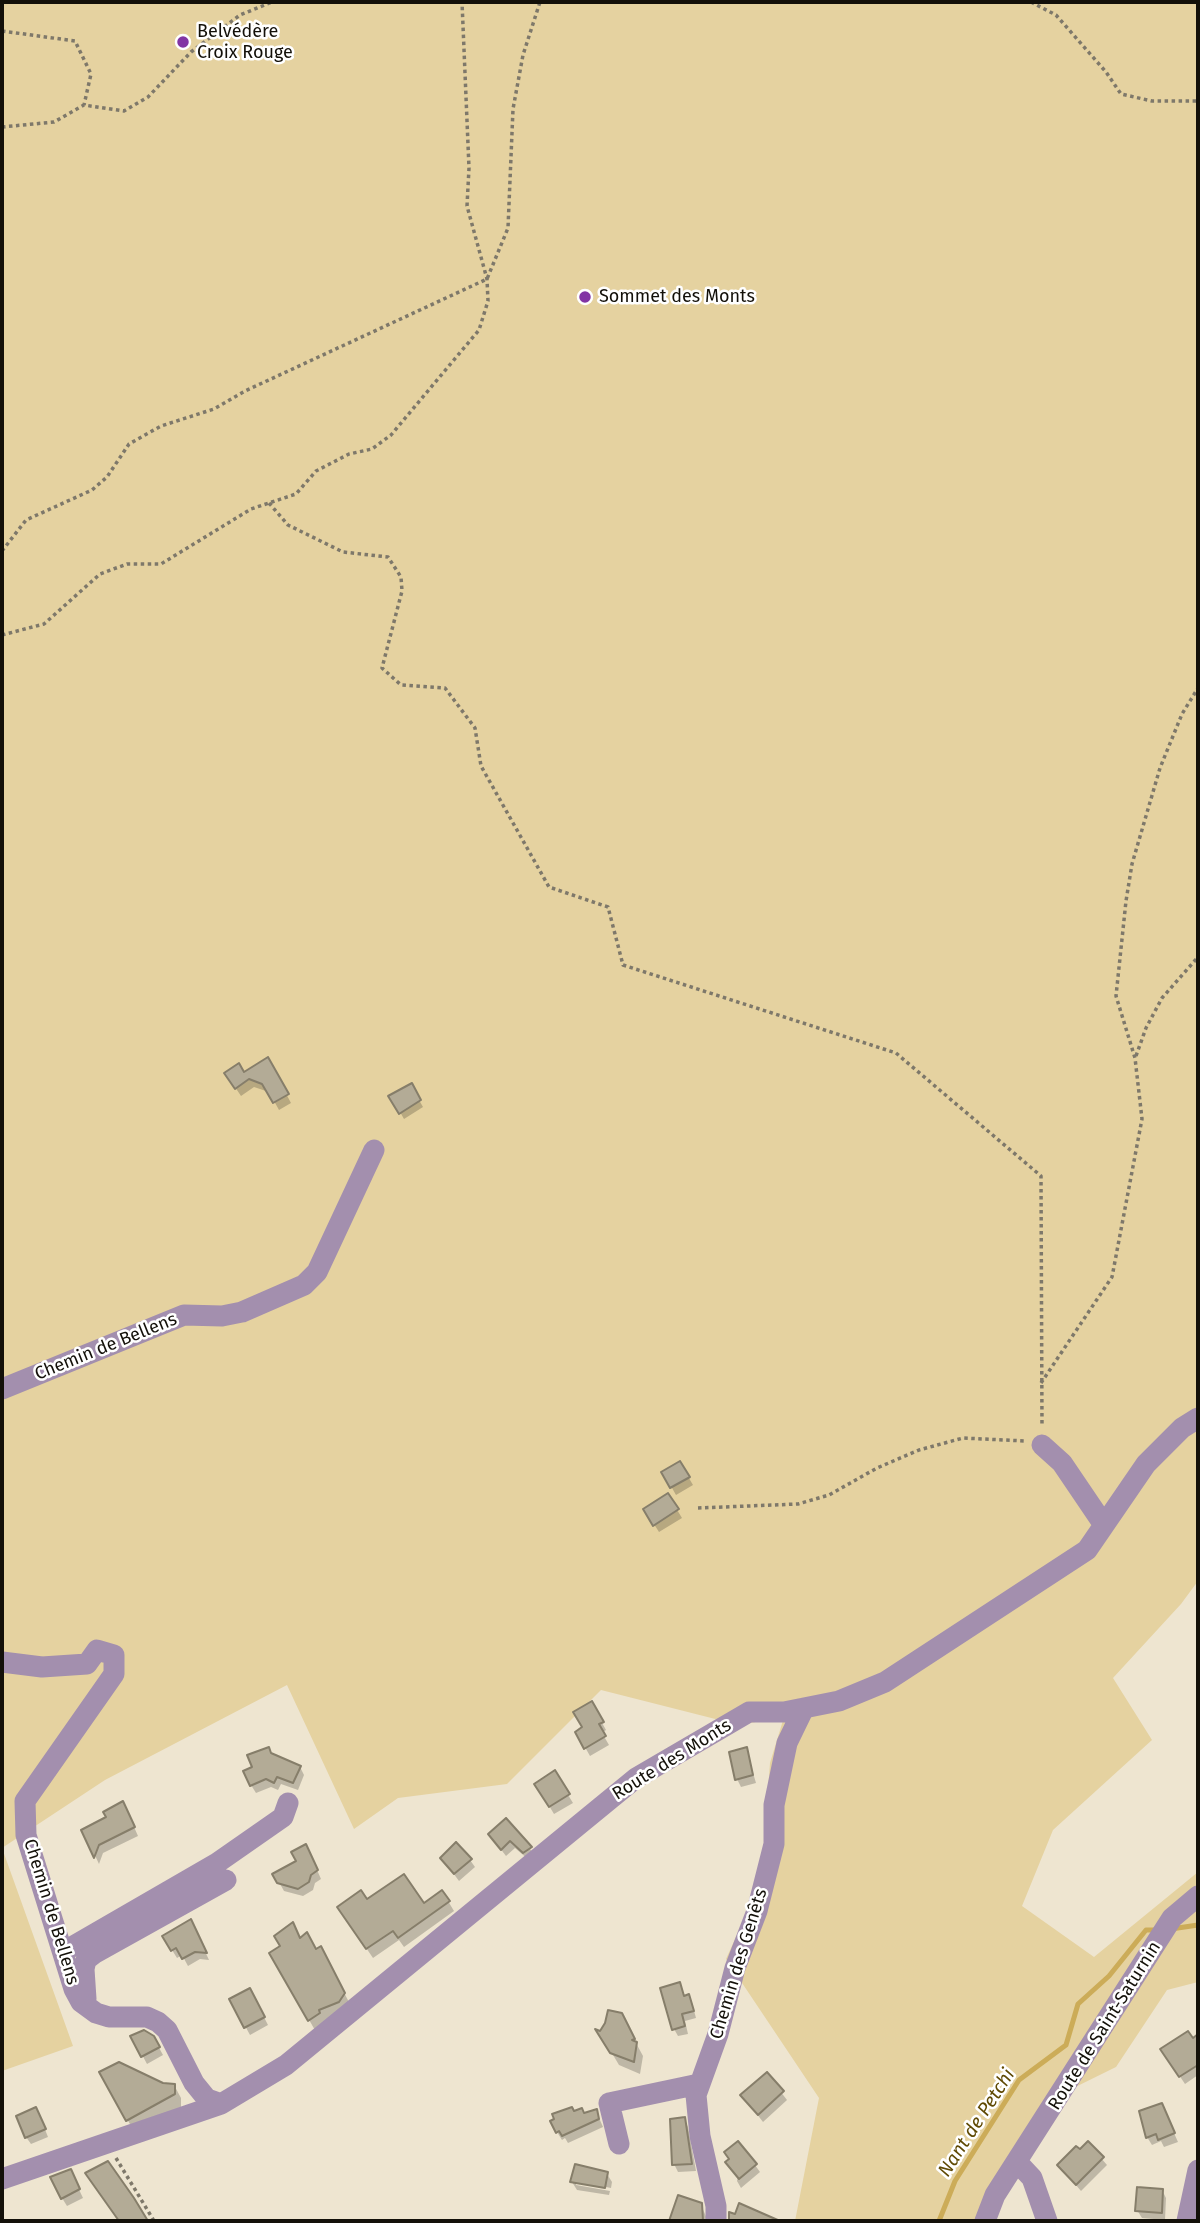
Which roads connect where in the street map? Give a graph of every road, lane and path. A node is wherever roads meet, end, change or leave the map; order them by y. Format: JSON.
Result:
{"nodes":[{"id":1,"x":272,"y":2,"type":"edge"},
{"id":2,"x":463,"y":2,"type":"edge"},
{"id":3,"x":540,"y":2,"type":"edge"},
{"id":4,"x":1031,"y":2,"type":"edge"},
{"id":5,"x":2,"y":32,"type":"edge"},
{"id":6,"x":1198,"y":101,"type":"edge"},
{"id":7,"x":84,"y":105,"type":"junction"},
{"id":8,"x":2,"y":127,"type":"edge"},
{"id":9,"x":487,"y":279,"type":"junction"},
{"id":10,"x":269,"y":503,"type":"junction"},
{"id":11,"x":2,"y":551,"type":"edge"},
{"id":12,"x":2,"y":635,"type":"edge"},
{"id":13,"x":1198,"y":688,"type":"edge"},
{"id":14,"x":1198,"y":957,"type":"edge"},
{"id":15,"x":1135,"y":1058,"type":"junction"},
{"id":16,"x":374,"y":1150,"type":"dead end"},
{"id":17,"x":1041,"y":1384,"type":"junction"},
{"id":18,"x":2,"y":1389,"type":"edge"},
{"id":19,"x":1198,"y":1418,"type":"edge"},
{"id":20,"x":1042,"y":1444,"type":"junction"},
{"id":21,"x":698,"y":1508,"type":"dead end"},
{"id":22,"x":1104,"y":1525,"type":"junction"},
{"id":23,"x":2,"y":1662,"type":"edge"},
{"id":24,"x":804,"y":1707,"type":"junction"},
{"id":25,"x":288,"y":1803,"type":"dead end"},
{"id":26,"x":226,"y":1880,"type":"dead end"},
{"id":27,"x":1198,"y":1896,"type":"edge"},
{"id":28,"x":63,"y":1952,"type":"junction"},
{"id":29,"x":96,"y":2013,"type":"junction"},
{"id":30,"x":699,"y":2084,"type":"junction"},
{"id":31,"x":221,"y":2104,"type":"junction"},
{"id":32,"x":108,"y":2144,"type":"junction"},
{"id":33,"x":619,"y":2144,"type":"dead end"},
{"id":34,"x":1017,"y":2162,"type":"junction"},
{"id":35,"x":1198,"y":2170,"type":"edge"},
{"id":36,"x":2,"y":2179,"type":"edge"},
{"id":37,"x":154,"y":2221,"type":"edge"},
{"id":38,"x":716,"y":2221,"type":"edge"},
{"id":39,"x":985,"y":2221,"type":"edge"},
{"id":40,"x":1047,"y":2221,"type":"edge"},
{"id":41,"x":1187,"y":2221,"type":"edge"}],
"edges":[{"from":1,"to":7,"type":"path"},
{"from":2,"to":9,"type":"path"},
{"from":3,"to":9,"type":"path"},
{"from":4,"to":6,"type":"path"},
{"from":5,"to":7,"type":"path"},
{"from":7,"to":8,"type":"path"},
{"from":9,"to":10,"type":"path"},
{"from":9,"to":11,"type":"path"},
{"from":10,"to":12,"type":"path"},
{"from":10,"to":17,"type":"path"},
{"from":13,"to":15,"type":"path"},
{"from":14,"to":15,"type":"path"},
{"from":15,"to":17,"type":"path"},
{"from":16,"to":18,"type":"street","name":"Chemin de Bellens"},
{"from":17,"to":20,"type":"path"},
{"from":19,"to":22,"type":"street","name":"Route des Monts"},
{"from":20,"to":21,"type":"path"},
{"from":20,"to":22,"type":"street"},
{"from":22,"to":24,"type":"street","name":"Route des Monts"},
{"from":23,"to":28,"type":"street","name":"Chemin de Bellens"},
{"from":24,"to":30,"type":"street","name":"Chemin des Genêts"},
{"from":24,"to":31,"type":"street","name":"Route des Monts"},
{"from":25,"to":28,"type":"street"},
{"from":26,"to":29,"type":"street"},
{"from":27,"to":34,"type":"street","name":"Route de Saint-Saturnin"},
{"from":28,"to":29,"type":"street","name":"Chemin de Bellens"},
{"from":29,"to":31,"type":"street"},
{"from":30,"to":33,"type":"street"},
{"from":30,"to":38,"type":"street","name":"Chemin des Genêts"},
{"from":31,"to":32,"type":"street","name":"Route des Monts"},
{"from":32,"to":36,"type":"street"},
{"from":32,"to":37,"type":"path"},
{"from":34,"to":39,"type":"street","name":"Route de Saint-Saturnin"},
{"from":34,"to":40,"type":"street"},
{"from":35,"to":41,"type":"street"}]}
